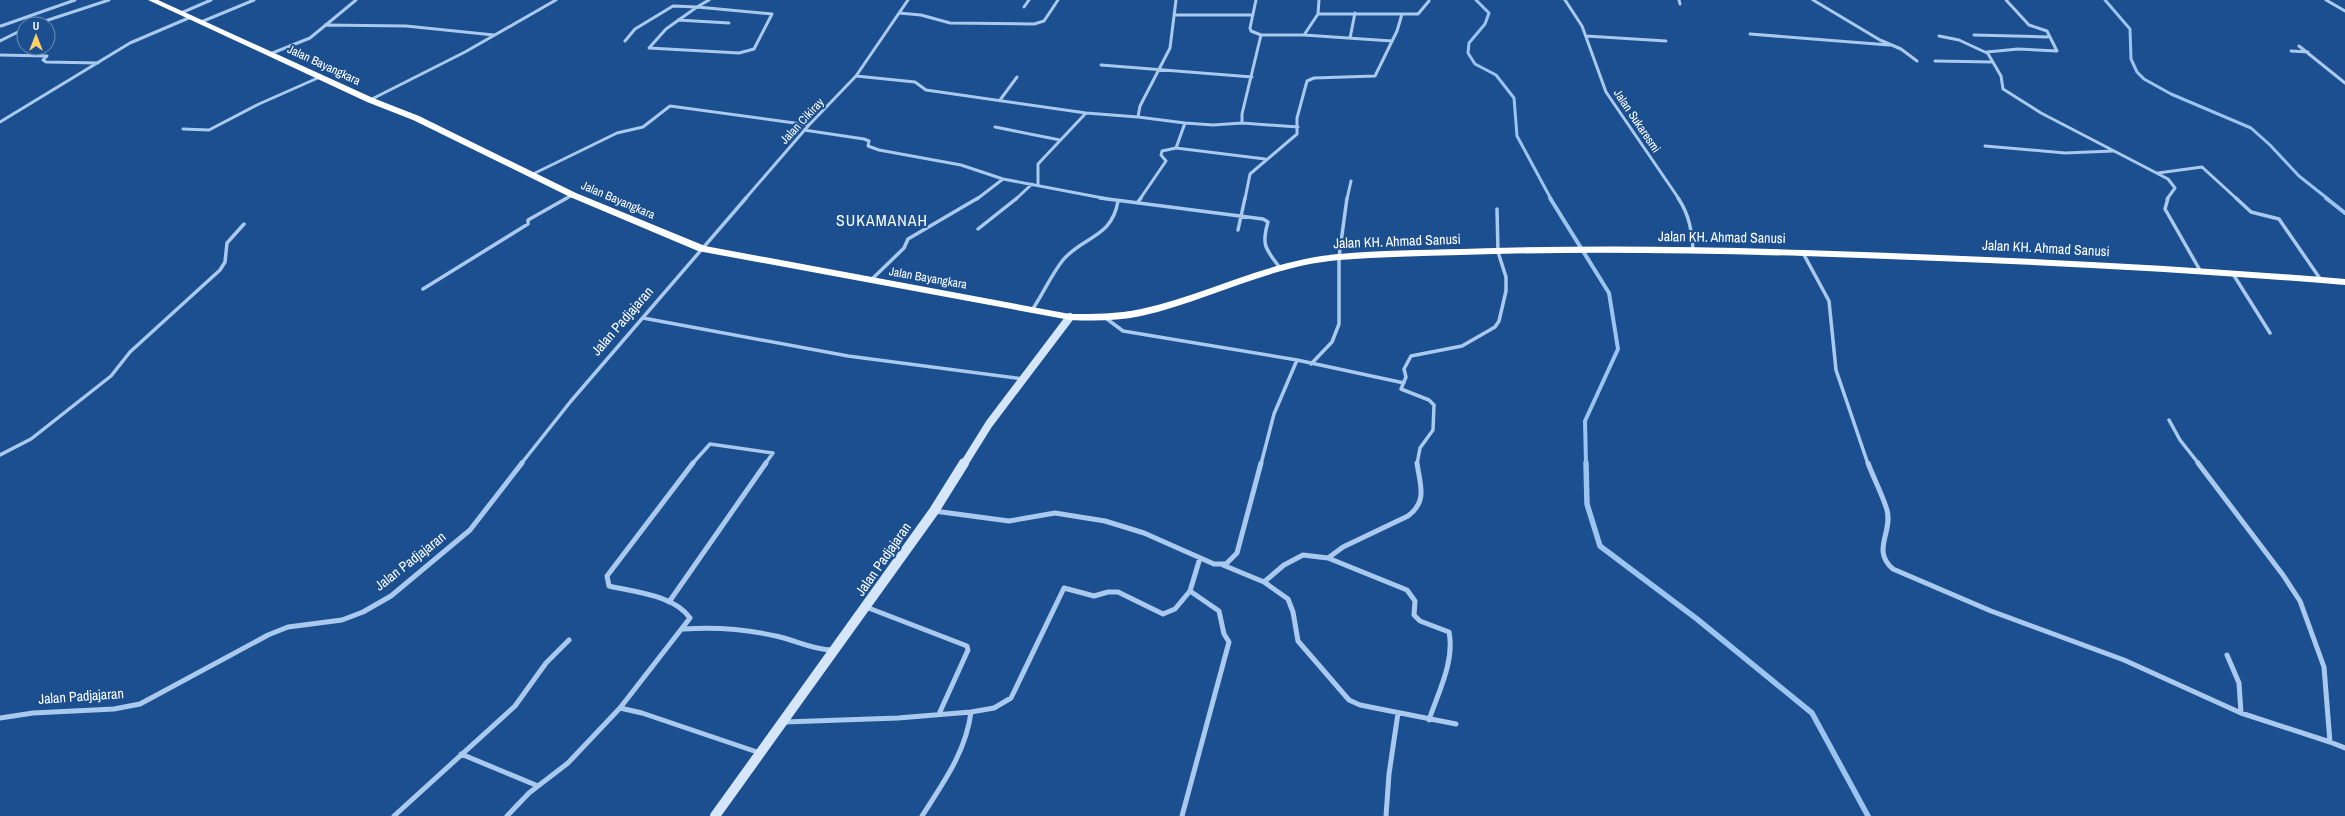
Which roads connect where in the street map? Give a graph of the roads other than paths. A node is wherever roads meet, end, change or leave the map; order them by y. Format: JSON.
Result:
{"nodes":[{"id":1,"x":75,"y":0,"type":"edge"},
{"id":2,"x":109,"y":0,"type":"edge"},
{"id":3,"x":152,"y":0,"type":"edge"},
{"id":4,"x":211,"y":0,"type":"edge"},
{"id":5,"x":254,"y":0,"type":"edge"},
{"id":6,"x":356,"y":0,"type":"edge"},
{"id":7,"x":556,"y":0,"type":"edge"},
{"id":8,"x":709,"y":0,"type":"edge"},
{"id":9,"x":908,"y":0,"type":"edge"},
{"id":10,"x":1029,"y":0,"type":"edge"},
{"id":11,"x":1058,"y":0,"type":"edge"},
{"id":12,"x":1176,"y":0,"type":"edge"},
{"id":13,"x":1256,"y":0,"type":"edge"},
{"id":14,"x":1319,"y":0,"type":"edge"},
{"id":15,"x":1429,"y":0,"type":"edge"},
{"id":16,"x":1565,"y":0,"type":"edge"},
{"id":17,"x":1679,"y":0,"type":"edge"},
{"id":18,"x":1813,"y":0,"type":"edge"},
{"id":19,"x":2006,"y":0,"type":"edge"},
{"id":20,"x":2326,"y":0,"type":"edge"},
{"id":21,"x":1680,"y":4,"type":"dead end"},
{"id":22,"x":1024,"y":7,"type":"dead end"},
{"id":23,"x":693,"y":8,"type":"junction"},
{"id":24,"x":2345,"y":11,"type":"edge"},
{"id":25,"x":181,"y":13,"type":"junction"},
{"id":26,"x":898,"y":13,"type":"junction"},
{"id":27,"x":1355,"y":13,"type":"junction"},
{"id":28,"x":1318,"y":14,"type":"junction"},
{"id":29,"x":1402,"y":14,"type":"junction"},
{"id":30,"x":1174,"y":15,"type":"junction"},
{"id":31,"x":1253,"y":15,"type":"junction"},
{"id":32,"x":56,"y":17,"type":"edge"},
{"id":33,"x":192,"y":17,"type":"junction"},
{"id":34,"x":678,"y":20,"type":"junction"},
{"id":35,"x":201,"y":22,"type":"junction"},
{"id":36,"x":729,"y":23,"type":"dead end"},
{"id":37,"x":325,"y":25,"type":"junction"},
{"id":38,"x":0,"y":26,"type":"edge"},
{"id":39,"x":16,"y":33,"type":"edge"},
{"id":40,"x":1750,"y":34,"type":"dead end"},
{"id":41,"x":495,"y":35,"type":"junction"},
{"id":42,"x":1261,"y":35,"type":"junction"},
{"id":43,"x":1304,"y":35,"type":"junction"},
{"id":44,"x":1974,"y":35,"type":"dead end"},
{"id":45,"x":1586,"y":36,"type":"junction"},
{"id":46,"x":1939,"y":36,"type":"dead end"},
{"id":47,"x":2048,"y":37,"type":"junction"},
{"id":48,"x":1350,"y":38,"type":"junction"},
{"id":49,"x":0,"y":41,"type":"edge"},
{"id":50,"x":625,"y":41,"type":"dead end"},
{"id":51,"x":1392,"y":41,"type":"junction"},
{"id":52,"x":1666,"y":41,"type":"dead end"},
{"id":53,"x":1890,"y":45,"type":"junction"},
{"id":54,"x":2300,"y":46,"type":"dead end"},
{"id":55,"x":2291,"y":51,"type":"dead end"},
{"id":56,"x":2309,"y":52,"type":"junction"},
{"id":57,"x":1987,"y":53,"type":"junction"},
{"id":58,"x":270,"y":54,"type":"junction"},
{"id":59,"x":0,"y":55,"type":"edge"},
{"id":60,"x":1917,"y":61,"type":"dead end"},
{"id":61,"x":1935,"y":61,"type":"dead end"},
{"id":62,"x":1992,"y":62,"type":"junction"},
{"id":63,"x":99,"y":63,"type":"junction"},
{"id":64,"x":1101,"y":65,"type":"dead end"},
{"id":65,"x":1157,"y":69,"type":"junction"},
{"id":66,"x":856,"y":76,"type":"junction"},
{"id":67,"x":320,"y":77,"type":"junction"},
{"id":68,"x":1017,"y":77,"type":"dead end"},
{"id":69,"x":1252,"y":77,"type":"junction"},
{"id":70,"x":2345,"y":83,"type":"edge"},
{"id":71,"x":370,"y":100,"type":"junction"},
{"id":72,"x":1000,"y":100,"type":"junction"},
{"id":73,"x":1086,"y":113,"type":"junction"},
{"id":74,"x":1138,"y":117,"type":"junction"},
{"id":75,"x":0,"y":122,"type":"edge"},
{"id":76,"x":1185,"y":123,"type":"junction"},
{"id":77,"x":1242,"y":123,"type":"junction"},
{"id":78,"x":809,"y":125,"type":"junction"},
{"id":79,"x":995,"y":127,"type":"dead end"},
{"id":80,"x":1298,"y":127,"type":"junction"},
{"id":81,"x":183,"y":129,"type":"dead end"},
{"id":82,"x":804,"y":130,"type":"junction"},
{"id":83,"x":1060,"y":140,"type":"junction"},
{"id":84,"x":1985,"y":146,"type":"dead end"},
{"id":85,"x":1176,"y":148,"type":"junction"},
{"id":86,"x":2114,"y":151,"type":"junction"},
{"id":87,"x":1265,"y":159,"type":"junction"},
{"id":88,"x":2157,"y":173,"type":"junction"},
{"id":89,"x":530,"y":175,"type":"junction"},
{"id":90,"x":1003,"y":179,"type":"junction"},
{"id":91,"x":1351,"y":181,"type":"dead end"},
{"id":92,"x":1032,"y":184,"type":"junction"},
{"id":93,"x":1038,"y":185,"type":"junction"},
{"id":94,"x":573,"y":194,"type":"junction"},
{"id":95,"x":1118,"y":201,"type":"junction"},
{"id":96,"x":1137,"y":203,"type":"junction"},
{"id":97,"x":1497,"y":209,"type":"dead end"},
{"id":98,"x":1241,"y":216,"type":"junction"},
{"id":99,"x":244,"y":224,"type":"dead end"},
{"id":100,"x":978,"y":229,"type":"dead end"},
{"id":101,"x":1238,"y":230,"type":"dead end"},
{"id":102,"x":702,"y":250,"type":"junction"},
{"id":103,"x":1693,"y":250,"type":"junction"},
{"id":104,"x":1498,"y":252,"type":"junction"},
{"id":105,"x":1803,"y":254,"type":"junction"},
{"id":106,"x":1340,"y":257,"type":"junction"},
{"id":107,"x":1280,"y":268,"type":"junction"},
{"id":108,"x":2201,"y":272,"type":"junction"},
{"id":109,"x":2233,"y":274,"type":"junction"},
{"id":110,"x":2322,"y":280,"type":"junction"},
{"id":111,"x":871,"y":281,"type":"junction"},
{"id":112,"x":2345,"y":282,"type":"edge"},
{"id":113,"x":423,"y":289,"type":"dead end"},
{"id":114,"x":1032,"y":310,"type":"junction"},
{"id":115,"x":1070,"y":317,"type":"junction"},
{"id":116,"x":643,"y":318,"type":"junction"},
{"id":117,"x":1107,"y":319,"type":"junction"},
{"id":118,"x":2270,"y":333,"type":"dead end"},
{"id":119,"x":1297,"y":360,"type":"junction"},
{"id":120,"x":1311,"y":364,"type":"junction"},
{"id":121,"x":1022,"y":379,"type":"junction"},
{"id":122,"x":1404,"y":383,"type":"junction"},
{"id":123,"x":2169,"y":420,"type":"dead end"},
{"id":124,"x":0,"y":455,"type":"edge"},
{"id":125,"x":934,"y":511,"type":"junction"},
{"id":126,"x":1200,"y":558,"type":"junction"},
{"id":127,"x":1328,"y":558,"type":"junction"},
{"id":128,"x":1223,"y":565,"type":"junction"},
{"id":129,"x":1264,"y":582,"type":"junction"},
{"id":130,"x":1190,"y":591,"type":"junction"},
{"id":131,"x":669,"y":602,"type":"junction"},
{"id":132,"x":866,"y":607,"type":"junction"},
{"id":133,"x":684,"y":629,"type":"junction"},
{"id":134,"x":569,"y":640,"type":"dead end"},
{"id":135,"x":834,"y":650,"type":"junction"},
{"id":136,"x":2226,"y":655,"type":"dead end"},
{"id":137,"x":620,"y":708,"type":"junction"},
{"id":138,"x":971,"y":712,"type":"junction"},
{"id":139,"x":1398,"y":713,"type":"junction"},
{"id":140,"x":2241,"y":713,"type":"junction"},
{"id":141,"x":939,"y":714,"type":"junction"},
{"id":142,"x":0,"y":718,"type":"edge"},
{"id":143,"x":1429,"y":720,"type":"junction"},
{"id":144,"x":782,"y":722,"type":"junction"},
{"id":145,"x":1456,"y":724,"type":"dead end"},
{"id":146,"x":2330,"y":742,"type":"junction"},
{"id":147,"x":2345,"y":748,"type":"edge"},
{"id":148,"x":760,"y":753,"type":"junction"},
{"id":149,"x":461,"y":754,"type":"junction"},
{"id":150,"x":538,"y":786,"type":"junction"},
{"id":151,"x":394,"y":816,"type":"edge"},
{"id":152,"x":507,"y":816,"type":"edge"},
{"id":153,"x":715,"y":816,"type":"edge"},
{"id":154,"x":922,"y":816,"type":"edge"},
{"id":155,"x":1182,"y":816,"type":"edge"},
{"id":156,"x":1386,"y":816,"type":"edge"}],
"edges":[{"from":1,"to":38,"type":"street"},
{"from":2,"to":32,"type":"street"},
{"from":3,"to":25,"type":"highway","name":"Jalan Bayangkara"},
{"from":4,"to":25,"type":"street"},
{"from":5,"to":35,"type":"street"},
{"from":6,"to":37,"type":"street"},
{"from":7,"to":41,"type":"street"},
{"from":8,"to":23,"type":"street"},
{"from":9,"to":26,"type":"street","name":"Jalan Cikiray"},
{"from":10,"to":22,"type":"street"},
{"from":11,"to":26,"type":"street"},
{"from":12,"to":30,"type":"street"},
{"from":13,"to":31,"type":"street"},
{"from":14,"to":28,"type":"street"},
{"from":15,"to":29,"type":"street"},
{"from":16,"to":45,"type":"street","name":"Jalan Sukaresmi"},
{"from":17,"to":21,"type":"street"},
{"from":18,"to":53,"type":"street"},
{"from":19,"to":47,"type":"street"},
{"from":20,"to":24,"type":"street"},
{"from":23,"to":34,"type":"street"},
{"from":23,"to":34,"type":"street"},
{"from":23,"to":50,"type":"street"},
{"from":25,"to":33,"type":"highway","name":"Jalan Bayangkara"},
{"from":26,"to":66,"type":"street","name":"Jalan Cikiray"},
{"from":27,"to":28,"type":"street"},
{"from":27,"to":29,"type":"street"},
{"from":27,"to":48,"type":"street"},
{"from":28,"to":43,"type":"street"},
{"from":29,"to":51,"type":"street"},
{"from":30,"to":31,"type":"street"},
{"from":30,"to":65,"type":"street"},
{"from":31,"to":42,"type":"street"},
{"from":33,"to":35,"type":"highway","name":"Jalan Bayangkara"},
{"from":33,"to":63,"type":"street"},
{"from":34,"to":36,"type":"street"},
{"from":35,"to":58,"type":"highway","name":"Jalan Bayangkara"},
{"from":37,"to":41,"type":"street"},
{"from":37,"to":58,"type":"street"},
{"from":39,"to":49,"type":"street"},
{"from":40,"to":53,"type":"street"},
{"from":41,"to":71,"type":"street"},
{"from":42,"to":43,"type":"street"},
{"from":42,"to":69,"type":"street"},
{"from":43,"to":48,"type":"street"},
{"from":44,"to":47,"type":"street"},
{"from":45,"to":52,"type":"street"},
{"from":45,"to":103,"type":"street","name":"Jalan Sukaresmi"},
{"from":46,"to":57,"type":"street"},
{"from":47,"to":57,"type":"street"},
{"from":48,"to":51,"type":"street"},
{"from":51,"to":80,"type":"street"},
{"from":53,"to":60,"type":"street"},
{"from":54,"to":56,"type":"street"},
{"from":55,"to":56,"type":"street"},
{"from":56,"to":70,"type":"street"},
{"from":57,"to":62,"type":"street"},
{"from":58,"to":67,"type":"highway","name":"Jalan Bayangkara"},
{"from":59,"to":63,"type":"street"},
{"from":61,"to":62,"type":"street"},
{"from":62,"to":86,"type":"street"},
{"from":63,"to":75,"type":"street"},
{"from":64,"to":65,"type":"street"},
{"from":65,"to":69,"type":"street"},
{"from":65,"to":74,"type":"street"},
{"from":66,"to":72,"type":"street"},
{"from":66,"to":78,"type":"street","name":"Jalan Cikiray"},
{"from":67,"to":71,"type":"highway","name":"Jalan Bayangkara"},
{"from":67,"to":81,"type":"street"},
{"from":68,"to":72,"type":"street"},
{"from":69,"to":77,"type":"street"},
{"from":71,"to":89,"type":"highway","name":"Jalan Bayangkara"},
{"from":72,"to":73,"type":"street"},
{"from":73,"to":74,"type":"street"},
{"from":73,"to":83,"type":"street"},
{"from":74,"to":76,"type":"street"},
{"from":76,"to":77,"type":"street"},
{"from":76,"to":85,"type":"street"},
{"from":77,"to":80,"type":"street"},
{"from":78,"to":82,"type":"street","name":"Jalan Cikiray"},
{"from":78,"to":89,"type":"street"},
{"from":79,"to":83,"type":"street"},
{"from":80,"to":87,"type":"street"},
{"from":82,"to":90,"type":"street"},
{"from":82,"to":102,"type":"street","name":"Jalan Cikiray"},
{"from":83,"to":93,"type":"street"},
{"from":84,"to":86,"type":"street"},
{"from":85,"to":87,"type":"street"},
{"from":85,"to":96,"type":"street"},
{"from":86,"to":88,"type":"street"},
{"from":87,"to":98,"type":"street"},
{"from":88,"to":108,"type":"street"},
{"from":88,"to":110,"type":"street"},
{"from":89,"to":94,"type":"highway","name":"Jalan Bayangkara"},
{"from":90,"to":92,"type":"street"},
{"from":90,"to":111,"type":"street"},
{"from":91,"to":106,"type":"street"},
{"from":92,"to":93,"type":"street"},
{"from":92,"to":100,"type":"street"},
{"from":93,"to":95,"type":"street"},
{"from":94,"to":102,"type":"highway","name":"Jalan Bayangkara"},
{"from":94,"to":113,"type":"street"},
{"from":95,"to":96,"type":"street"},
{"from":95,"to":114,"type":"street"},
{"from":96,"to":98,"type":"street"},
{"from":97,"to":104,"type":"street"},
{"from":98,"to":101,"type":"street"},
{"from":98,"to":107,"type":"street"},
{"from":99,"to":124,"type":"street"},
{"from":102,"to":111,"type":"highway","name":"Jalan Bayangkara"},
{"from":102,"to":116,"type":"street","name":"Jalan Padjajaran"},
{"from":103,"to":104,"type":"highway","name":"Jalan KH. Ahmad Sanusi"},
{"from":103,"to":105,"type":"highway","name":"Jalan KH. Ahmad Sanusi"},
{"from":104,"to":106,"type":"highway","name":"Jalan KH. Ahmad Sanusi"},
{"from":104,"to":122,"type":"street"},
{"from":105,"to":108,"type":"highway","name":"Jalan KH. Ahmad Sanusi"},
{"from":105,"to":140,"type":"street"},
{"from":106,"to":107,"type":"highway","name":"Jalan KH. Ahmad Sanusi"},
{"from":106,"to":120,"type":"street"},
{"from":107,"to":117,"type":"highway","name":"Jalan KH. Ahmad Sanusi"},
{"from":108,"to":109,"type":"highway","name":"Jalan KH. Ahmad Sanusi"},
{"from":109,"to":110,"type":"highway","name":"Jalan KH. Ahmad Sanusi"},
{"from":109,"to":118,"type":"street"},
{"from":110,"to":112,"type":"highway","name":"Jalan KH. Ahmad Sanusi"},
{"from":111,"to":114,"type":"highway","name":"Jalan Bayangkara"},
{"from":114,"to":115,"type":"highway","name":"Jalan Bayangkara"},
{"from":115,"to":117,"type":"highway","name":"Jalan Bayangkara"},
{"from":115,"to":121,"type":"street","name":"Jalan Padjajaran"},
{"from":116,"to":121,"type":"street"},
{"from":116,"to":142,"type":"street","name":"Jalan Padjajaran"},
{"from":117,"to":119,"type":"street"},
{"from":119,"to":120,"type":"street"},
{"from":119,"to":128,"type":"street"},
{"from":120,"to":122,"type":"street"},
{"from":121,"to":125,"type":"street","name":"Jalan Padjajaran"},
{"from":122,"to":127,"type":"street"},
{"from":123,"to":146,"type":"street"},
{"from":125,"to":126,"type":"street"},
{"from":125,"to":132,"type":"street","name":"Jalan Padjajaran"},
{"from":126,"to":128,"type":"street"},
{"from":126,"to":130,"type":"street"},
{"from":127,"to":129,"type":"street"},
{"from":127,"to":143,"type":"street"},
{"from":128,"to":129,"type":"street"},
{"from":129,"to":139,"type":"street"},
{"from":130,"to":138,"type":"street"},
{"from":130,"to":155,"type":"street"},
{"from":131,"to":131,"type":"street"},
{"from":131,"to":133,"type":"street"},
{"from":132,"to":135,"type":"street","name":"Jalan Padjajaran"},
{"from":132,"to":141,"type":"street"},
{"from":133,"to":135,"type":"street"},
{"from":133,"to":137,"type":"street"},
{"from":134,"to":149,"type":"street"},
{"from":135,"to":144,"type":"street","name":"Jalan Padjajaran"},
{"from":136,"to":140,"type":"street"},
{"from":137,"to":148,"type":"street"},
{"from":137,"to":150,"type":"street"},
{"from":138,"to":141,"type":"street"},
{"from":138,"to":154,"type":"street"},
{"from":139,"to":143,"type":"street"},
{"from":139,"to":156,"type":"street"},
{"from":140,"to":146,"type":"street"},
{"from":141,"to":144,"type":"street"},
{"from":143,"to":145,"type":"street"},
{"from":144,"to":148,"type":"street","name":"Jalan Padjajaran"},
{"from":146,"to":147,"type":"street"},
{"from":148,"to":153,"type":"street","name":"Jalan Padjajaran"},
{"from":149,"to":150,"type":"street"},
{"from":149,"to":151,"type":"street"},
{"from":150,"to":152,"type":"street"}]}
